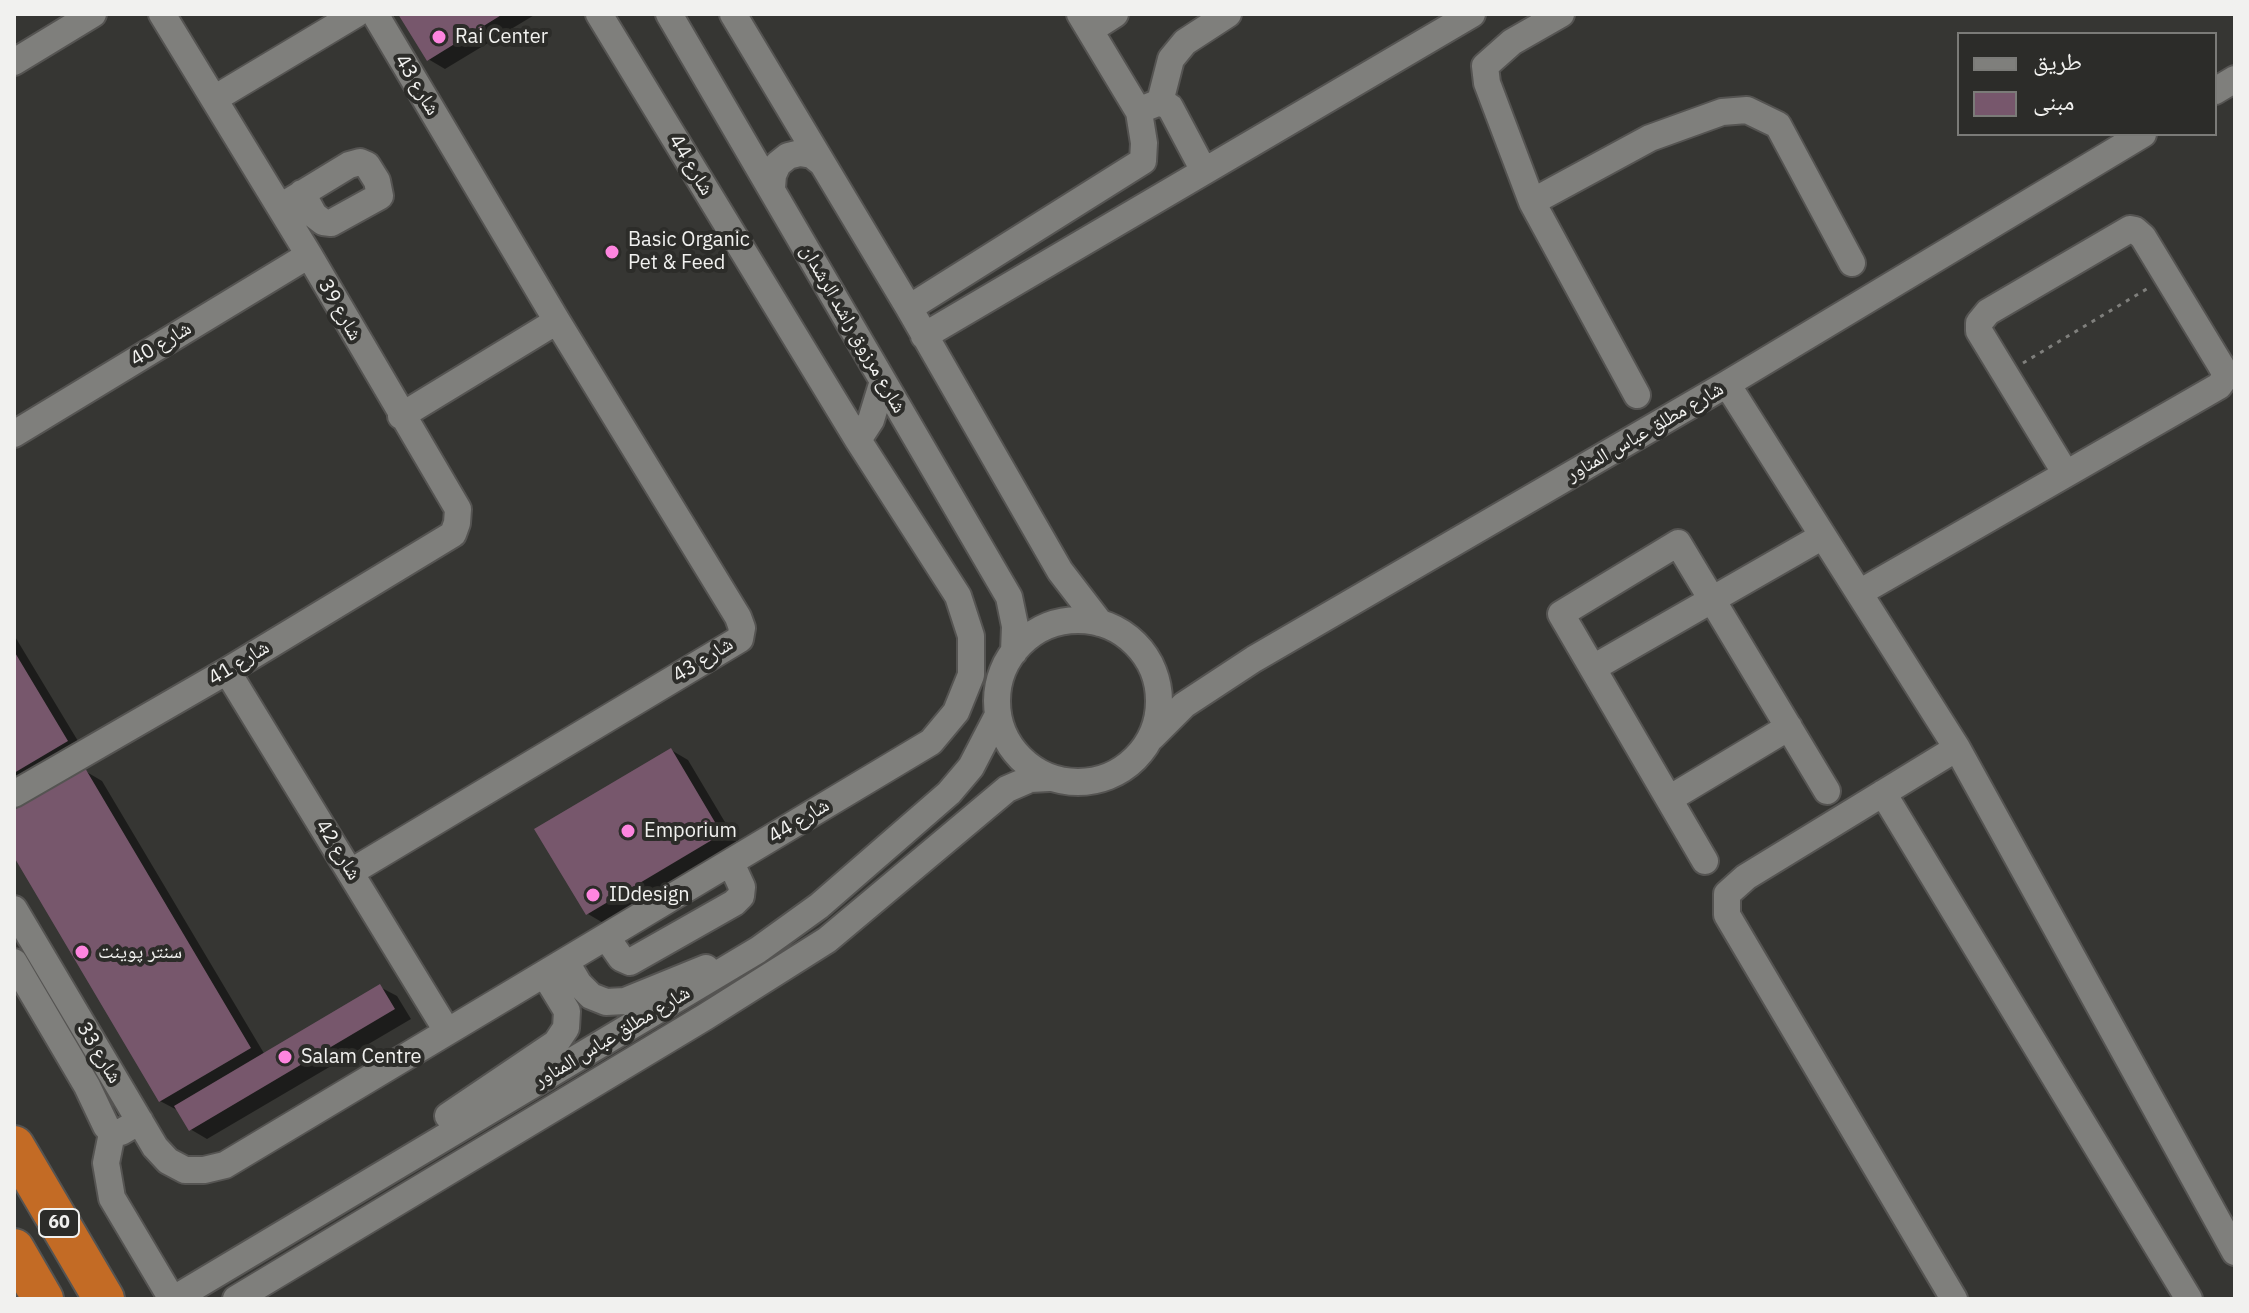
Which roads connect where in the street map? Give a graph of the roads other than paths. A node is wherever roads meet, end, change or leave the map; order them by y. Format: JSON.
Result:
{"nodes":[{"id":1,"x":93,"y":14,"type":"edge"},
{"id":2,"x":162,"y":14,"type":"edge"},
{"id":3,"x":356,"y":14,"type":"edge"},
{"id":4,"x":375,"y":14,"type":"edge"},
{"id":5,"x":599,"y":14,"type":"edge"},
{"id":6,"x":669,"y":14,"type":"edge"},
{"id":7,"x":733,"y":14,"type":"edge"},
{"id":8,"x":1115,"y":14,"type":"edge"},
{"id":9,"x":1228,"y":14,"type":"edge"},
{"id":10,"x":1472,"y":14,"type":"edge"},
{"id":11,"x":1561,"y":14,"type":"edge"},
{"id":12,"x":1085,"y":22,"type":"edge"},
{"id":13,"x":14,"y":62,"type":"edge"},
{"id":14,"x":214,"y":99,"type":"junction"},
{"id":15,"x":1149,"y":107,"type":"junction"},
{"id":16,"x":2140,"y":136,"type":"edge"},
{"id":17,"x":822,"y":163,"type":"junction"},
{"id":18,"x":1204,"y":171,"type":"junction"},
{"id":19,"x":772,"y":188,"type":"junction"},
{"id":20,"x":1532,"y":202,"type":"junction"},
{"id":21,"x":309,"y":255,"type":"junction"},
{"id":22,"x":1852,"y":263,"type":"dead end"},
{"id":23,"x":909,"y":308,"type":"junction"},
{"id":24,"x":557,"y":321,"type":"junction"},
{"id":25,"x":924,"y":336,"type":"junction"},
{"id":26,"x":883,"y":381,"type":"junction"},
{"id":27,"x":1727,"y":384,"type":"junction"},
{"id":28,"x":1637,"y":395,"type":"dead end"},
{"id":29,"x":401,"y":416,"type":"junction"},
{"id":30,"x":914,"y":433,"type":"junction"},
{"id":31,"x":14,"y":434,"type":"edge"},
{"id":32,"x":858,"y":440,"type":"junction"},
{"id":33,"x":2066,"y":474,"type":"junction"},
{"id":34,"x":457,"y":523,"type":"joint"},
{"id":35,"x":1823,"y":536,"type":"junction"},
{"id":36,"x":1859,"y":593,"type":"junction"},
{"id":37,"x":1713,"y":599,"type":"junction"},
{"id":38,"x":1100,"y":623,"type":"junction"},
{"id":39,"x":1014,"y":652,"type":"junction"},
{"id":40,"x":1593,"y":668,"type":"junction"},
{"id":41,"x":227,"y":671,"type":"junction"},
{"id":42,"x":998,"y":715,"type":"junction"},
{"id":43,"x":1789,"y":727,"type":"junction"},
{"id":44,"x":1152,"y":737,"type":"junction"},
{"id":45,"x":1957,"y":748,"type":"junction"},
{"id":46,"x":1049,"y":778,"type":"junction"},
{"id":47,"x":1827,"y":791,"type":"dead end"},
{"id":48,"x":1883,"y":793,"type":"junction"},
{"id":49,"x":14,"y":794,"type":"edge"},
{"id":50,"x":1669,"y":799,"type":"junction"},
{"id":51,"x":1705,"y":861,"type":"dead end"},
{"id":52,"x":731,"y":863,"type":"junction"},
{"id":53,"x":351,"y":872,"type":"junction"},
{"id":54,"x":14,"y":909,"type":"edge"},
{"id":55,"x":607,"y":938,"type":"junction"},
{"id":56,"x":758,"y":950,"type":"junction"},
{"id":57,"x":14,"y":962,"type":"edge"},
{"id":58,"x":555,"y":968,"type":"junction"},
{"id":59,"x":447,"y":1031,"type":"junction"},
{"id":60,"x":140,"y":1121,"type":"junction"},
{"id":61,"x":112,"y":1133,"type":"junction"},
{"id":62,"x":14,"y":1146,"type":"edge"},
{"id":63,"x":204,"y":1170,"type":"joint"},
{"id":64,"x":367,"y":1183,"type":"junction"},
{"id":65,"x":14,"y":1249,"type":"edge"},
{"id":66,"x":2235,"y":1252,"type":"edge"},
{"id":67,"x":240,"y":1297,"type":"edge"},
{"id":68,"x":43,"y":1299,"type":"edge"},
{"id":69,"x":104,"y":1299,"type":"edge"},
{"id":70,"x":173,"y":1299,"type":"edge"},
{"id":71,"x":1954,"y":1299,"type":"edge"},
{"id":72,"x":2189,"y":1299,"type":"edge"}],
"edges":[{"from":1,"to":13,"type":"street"},
{"from":2,"to":14,"type":"street","name":"شارع 39"},
{"from":3,"to":14,"type":"street"},
{"from":4,"to":24,"type":"street","name":"شارع 43"},
{"from":5,"to":32,"type":"street","name":"شارع 44"},
{"from":6,"to":19,"type":"street","name":"شارع مرزوق راشد الرشدان"},
{"from":7,"to":17,"type":"street"},
{"from":8,"to":12,"type":"street"},
{"from":9,"to":15,"type":"street"},
{"from":10,"to":18,"type":"street"},
{"from":11,"to":20,"type":"street"},
{"from":12,"to":15,"type":"street"},
{"from":14,"to":21,"type":"street","name":"شارع 39"},
{"from":15,"to":18,"type":"street"},
{"from":15,"to":23,"type":"street"},
{"from":16,"to":27,"type":"street","name":"شارع مطلق عباس المناور"},
{"from":17,"to":19,"type":"street"},
{"from":17,"to":23,"type":"street"},
{"from":18,"to":25,"type":"street"},
{"from":19,"to":26,"type":"street","name":"شارع مرزوق راشد الرشدان"},
{"from":20,"to":22,"type":"street"},
{"from":20,"to":28,"type":"street"},
{"from":21,"to":29,"type":"street","name":"شارع 39"},
{"from":21,"to":31,"type":"street","name":"شارع 40"},
{"from":23,"to":25,"type":"street"},
{"from":24,"to":29,"type":"street"},
{"from":24,"to":53,"type":"street","name":"شارع 43"},
{"from":25,"to":38,"type":"street"},
{"from":26,"to":30,"type":"street","name":"شارع مرزوق راشد الرشدان"},
{"from":26,"to":32,"type":"street"},
{"from":27,"to":35,"type":"street"},
{"from":27,"to":44,"type":"street","name":"شارع مطلق عباس المناور"},
{"from":29,"to":34,"type":"street","name":"شارع 39"},
{"from":30,"to":32,"type":"street"},
{"from":30,"to":39,"type":"street","name":"شارع مرزوق راشد الرشدان"},
{"from":32,"to":52,"type":"street","name":"شارع 44"},
{"from":33,"to":33,"type":"street"},
{"from":33,"to":36,"type":"street"},
{"from":34,"to":41,"type":"street","name":"شارع 41"},
{"from":35,"to":36,"type":"street"},
{"from":35,"to":37,"type":"street"},
{"from":36,"to":45,"type":"street"},
{"from":37,"to":40,"type":"street"},
{"from":37,"to":40,"type":"street"},
{"from":37,"to":43,"type":"street"},
{"from":38,"to":39,"type":"street"},
{"from":38,"to":44,"type":"street"},
{"from":39,"to":42,"type":"street"},
{"from":40,"to":50,"type":"street"},
{"from":41,"to":49,"type":"street","name":"شارع 41"},
{"from":41,"to":53,"type":"street","name":"شارع 42"},
{"from":42,"to":46,"type":"street"},
{"from":42,"to":56,"type":"street","name":"شارع مطلق عباس المناور"},
{"from":43,"to":47,"type":"street"},
{"from":43,"to":50,"type":"street"},
{"from":44,"to":46,"type":"street"},
{"from":45,"to":48,"type":"street"},
{"from":45,"to":66,"type":"street"},
{"from":46,"to":67,"type":"street","name":"شارع مطلق عباس المناور"},
{"from":48,"to":71,"type":"street"},
{"from":48,"to":72,"type":"street"},
{"from":50,"to":51,"type":"street"},
{"from":52,"to":55,"type":"street","name":"شارع 44"},
{"from":52,"to":55,"type":"street"},
{"from":53,"to":59,"type":"street","name":"شارع 42"},
{"from":54,"to":60,"type":"street","name":"شارع 33"},
{"from":55,"to":58,"type":"street","name":"شارع 44"},
{"from":56,"to":58,"type":"street"},
{"from":56,"to":64,"type":"street","name":"شارع مطلق عباس المناور"},
{"from":57,"to":61,"type":"street"},
{"from":58,"to":59,"type":"street","name":"شارع 44"},
{"from":58,"to":64,"type":"street"},
{"from":59,"to":63,"type":"street","name":"شارع 44"},
{"from":60,"to":61,"type":"street"},
{"from":60,"to":63,"type":"street","name":"شارع 33"},
{"from":61,"to":70,"type":"street"},
{"from":62,"to":69,"type":"highway","number":"60"},
{"from":64,"to":70,"type":"street","name":"شارع مطلق عباس المناور"},
{"from":65,"to":68,"type":"highway","number":"60"}]}
